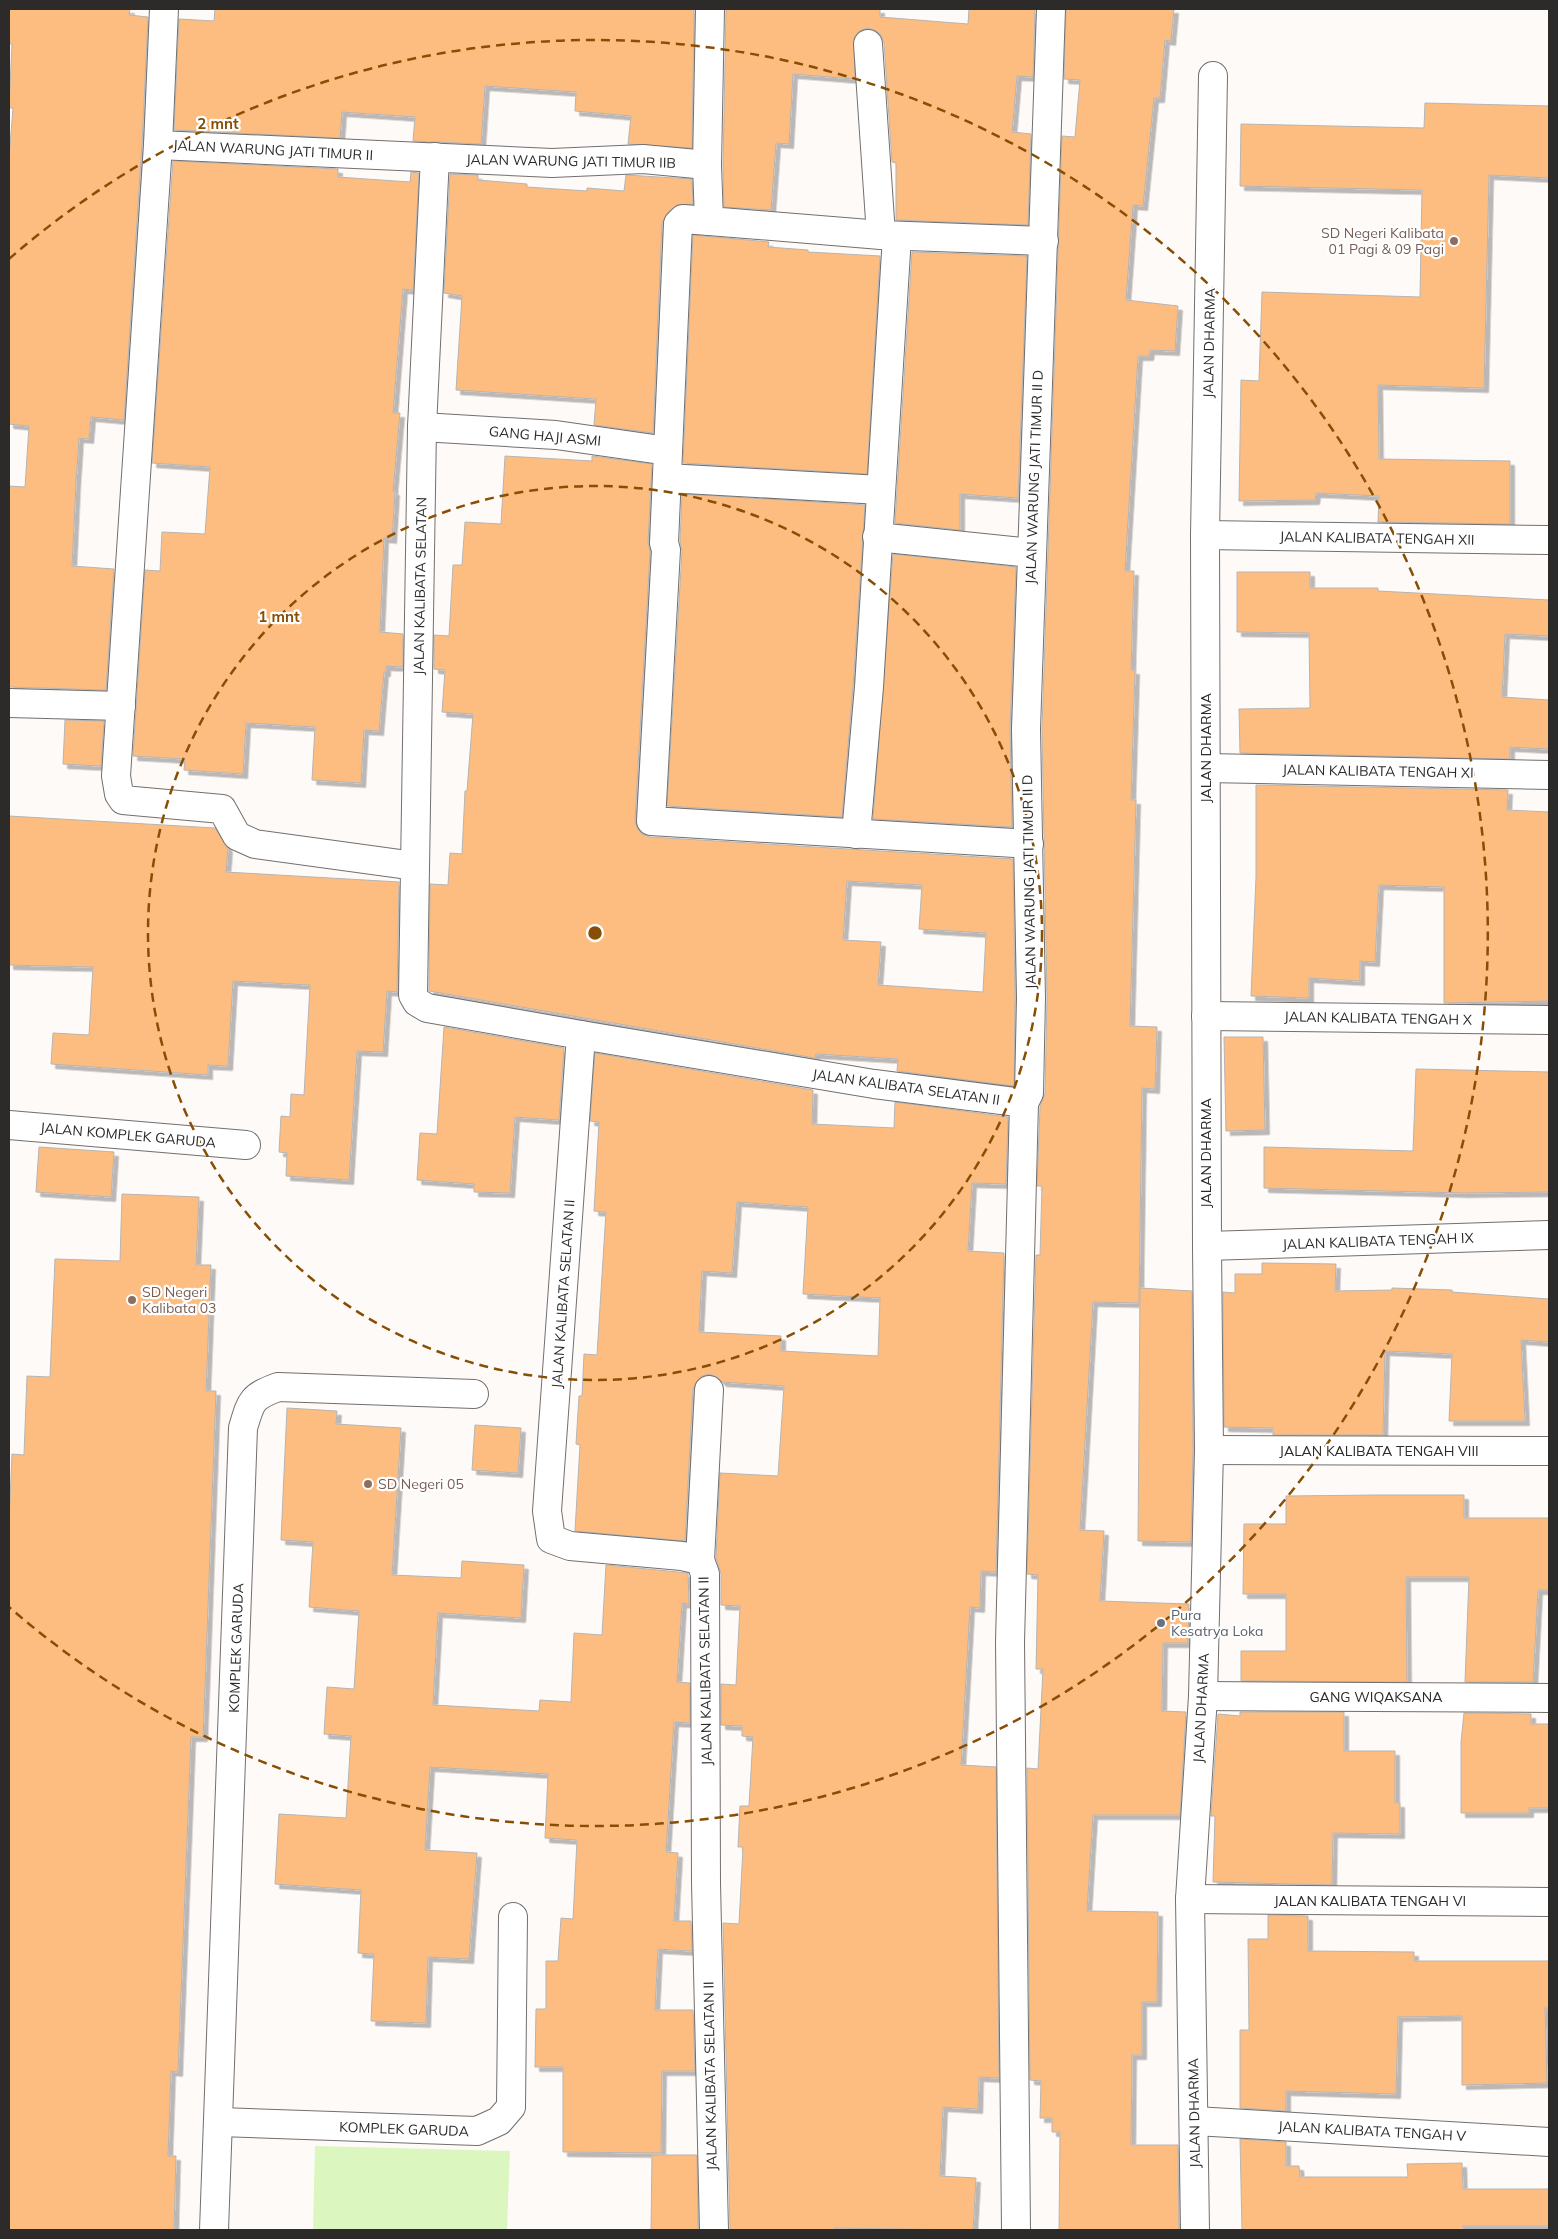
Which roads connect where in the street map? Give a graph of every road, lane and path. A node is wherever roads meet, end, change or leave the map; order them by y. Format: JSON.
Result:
{"nodes":[{"id":1,"x":164,"y":9,"type":"edge"},
{"id":2,"x":710,"y":9,"type":"edge"},
{"id":3,"x":1051,"y":9,"type":"edge"},
{"id":4,"x":868,"y":44,"type":"dead end"},
{"id":5,"x":1213,"y":76,"type":"dead end"},
{"id":6,"x":158,"y":145,"type":"junction"},
{"id":7,"x":435,"y":157,"type":"junction"},
{"id":8,"x":707,"y":165,"type":"junction"},
{"id":9,"x":709,"y":221,"type":"junction"},
{"id":10,"x":889,"y":235,"type":"junction"},
{"id":11,"x":1044,"y":242,"type":"junction"},
{"id":12,"x":422,"y":428,"type":"junction"},
{"id":13,"x":668,"y":451,"type":"junction"},
{"id":14,"x":667,"y":478,"type":"junction"},
{"id":15,"x":880,"y":490,"type":"junction"},
{"id":16,"x":1206,"y":535,"type":"junction"},
{"id":17,"x":877,"y":537,"type":"junction"},
{"id":18,"x":1549,"y":540,"type":"edge"},
{"id":19,"x":1031,"y":553,"type":"junction"},
{"id":20,"x":9,"y":703,"type":"edge"},
{"id":21,"x":121,"y":706,"type":"junction"},
{"id":22,"x":1206,"y":768,"type":"junction"},
{"id":23,"x":1549,"y":775,"type":"edge"},
{"id":24,"x":856,"y":834,"type":"junction"},
{"id":25,"x":1029,"y":844,"type":"junction"},
{"id":26,"x":415,"y":866,"type":"junction"},
{"id":27,"x":427,"y":1008,"type":"joint"},
{"id":28,"x":1206,"y":1016,"type":"junction"},
{"id":29,"x":1549,"y":1020,"type":"edge"},
{"id":30,"x":581,"y":1035,"type":"junction"},
{"id":31,"x":1024,"y":1103,"type":"junction"},
{"id":32,"x":9,"y":1125,"type":"edge"},
{"id":33,"x":246,"y":1145,"type":"dead end"},
{"id":34,"x":1549,"y":1236,"type":"edge"},
{"id":35,"x":1207,"y":1246,"type":"junction"},
{"id":36,"x":708,"y":1390,"type":"dead end"},
{"id":37,"x":474,"y":1394,"type":"dead end"},
{"id":38,"x":1209,"y":1450,"type":"junction"},
{"id":39,"x":1549,"y":1451,"type":"edge"},
{"id":40,"x":700,"y":1560,"type":"junction"},
{"id":41,"x":1203,"y":1696,"type":"junction"},
{"id":42,"x":1549,"y":1698,"type":"edge"},
{"id":43,"x":1190,"y":1899,"type":"junction"},
{"id":44,"x":1549,"y":1902,"type":"edge"},
{"id":45,"x":513,"y":1917,"type":"dead end"},
{"id":46,"x":1195,"y":2121,"type":"junction"},
{"id":47,"x":219,"y":2122,"type":"junction"},
{"id":48,"x":1549,"y":2142,"type":"edge"},
{"id":49,"x":214,"y":2230,"type":"edge"},
{"id":50,"x":714,"y":2230,"type":"edge"},
{"id":51,"x":1016,"y":2230,"type":"edge"},
{"id":52,"x":1195,"y":2230,"type":"edge"}],
"edges":[{"from":1,"to":6,"type":"street","name":"JALAN WARUNG JATI TIMUR II"},
{"from":2,"to":8,"type":"street"},
{"from":3,"to":11,"type":"street","name":"JALAN WARUNG JATI TIMUR II D"},
{"from":4,"to":10,"type":"street"},
{"from":5,"to":16,"type":"street","name":"JALAN DHARMA"},
{"from":6,"to":7,"type":"street","name":"JALAN WARUNG JATI TIMUR II"},
{"from":6,"to":21,"type":"street"},
{"from":7,"to":8,"type":"street","name":"JALAN WARUNG JATI TIMUR IIB"},
{"from":7,"to":12,"type":"street","name":"JALAN KALIBATA SELATAN"},
{"from":8,"to":9,"type":"street"},
{"from":9,"to":10,"type":"street"},
{"from":9,"to":13,"type":"street"},
{"from":10,"to":11,"type":"street"},
{"from":10,"to":15,"type":"street"},
{"from":11,"to":19,"type":"street","name":"JALAN WARUNG JATI TIMUR II D"},
{"from":12,"to":13,"type":"street","name":"GANG HAJI ASMI"},
{"from":12,"to":26,"type":"street","name":"JALAN KALIBATA SELATAN"},
{"from":13,"to":14,"type":"street"},
{"from":14,"to":15,"type":"street"},
{"from":14,"to":24,"type":"street"},
{"from":15,"to":17,"type":"street"},
{"from":16,"to":18,"type":"street","name":"JALAN KALIBATA TENGAH XII"},
{"from":16,"to":22,"type":"street","name":"JALAN DHARMA"},
{"from":17,"to":19,"type":"street"},
{"from":17,"to":24,"type":"street"},
{"from":19,"to":25,"type":"street","name":"JALAN WARUNG JATI TIMUR II D"},
{"from":20,"to":21,"type":"street"},
{"from":21,"to":26,"type":"street"},
{"from":22,"to":23,"type":"street","name":"JALAN KALIBATA TENGAH XI"},
{"from":22,"to":28,"type":"street","name":"JALAN DHARMA"},
{"from":24,"to":25,"type":"street"},
{"from":25,"to":31,"type":"street","name":"JALAN WARUNG JATI TIMUR II D"},
{"from":26,"to":27,"type":"street","name":"JALAN KALIBATA SELATAN"},
{"from":27,"to":30,"type":"street","name":"JALAN KALIBATA SELATAN II"},
{"from":28,"to":29,"type":"street","name":"JALAN KALIBATA TENGAH X"},
{"from":28,"to":35,"type":"street","name":"JALAN DHARMA"},
{"from":30,"to":31,"type":"street","name":"JALAN KALIBATA SELATAN II"},
{"from":30,"to":40,"type":"street","name":"JALAN KALIBATA SELATAN II"},
{"from":31,"to":51,"type":"street","name":"JALAN WARUNG JATI TIMUR II D"},
{"from":32,"to":33,"type":"street","name":"JALAN KOMPLEK GARUDA"},
{"from":34,"to":35,"type":"street","name":"JALAN KALIBATA TENGAH IX"},
{"from":35,"to":38,"type":"street","name":"JALAN DHARMA"},
{"from":36,"to":40,"type":"street"},
{"from":37,"to":47,"type":"street","name":"KOMPLEK GARUDA"},
{"from":38,"to":39,"type":"street","name":"JALAN KALIBATA TENGAH VIII"},
{"from":38,"to":41,"type":"street","name":"JALAN DHARMA"},
{"from":40,"to":50,"type":"street","name":"JALAN KALIBATA SELATAN II"},
{"from":41,"to":42,"type":"street","name":"GANG WIQAKSANA"},
{"from":41,"to":43,"type":"street","name":"JALAN DHARMA"},
{"from":43,"to":44,"type":"street","name":"JALAN KALIBATA TENGAH VI"},
{"from":43,"to":46,"type":"street","name":"JALAN DHARMA"},
{"from":45,"to":47,"type":"street","name":"KOMPLEK GARUDA"},
{"from":46,"to":48,"type":"street","name":"JALAN KALIBATA TENGAH V"},
{"from":46,"to":52,"type":"street","name":"JALAN DHARMA"},
{"from":47,"to":49,"type":"street","name":"KOMPLEK GARUDA"}]}
